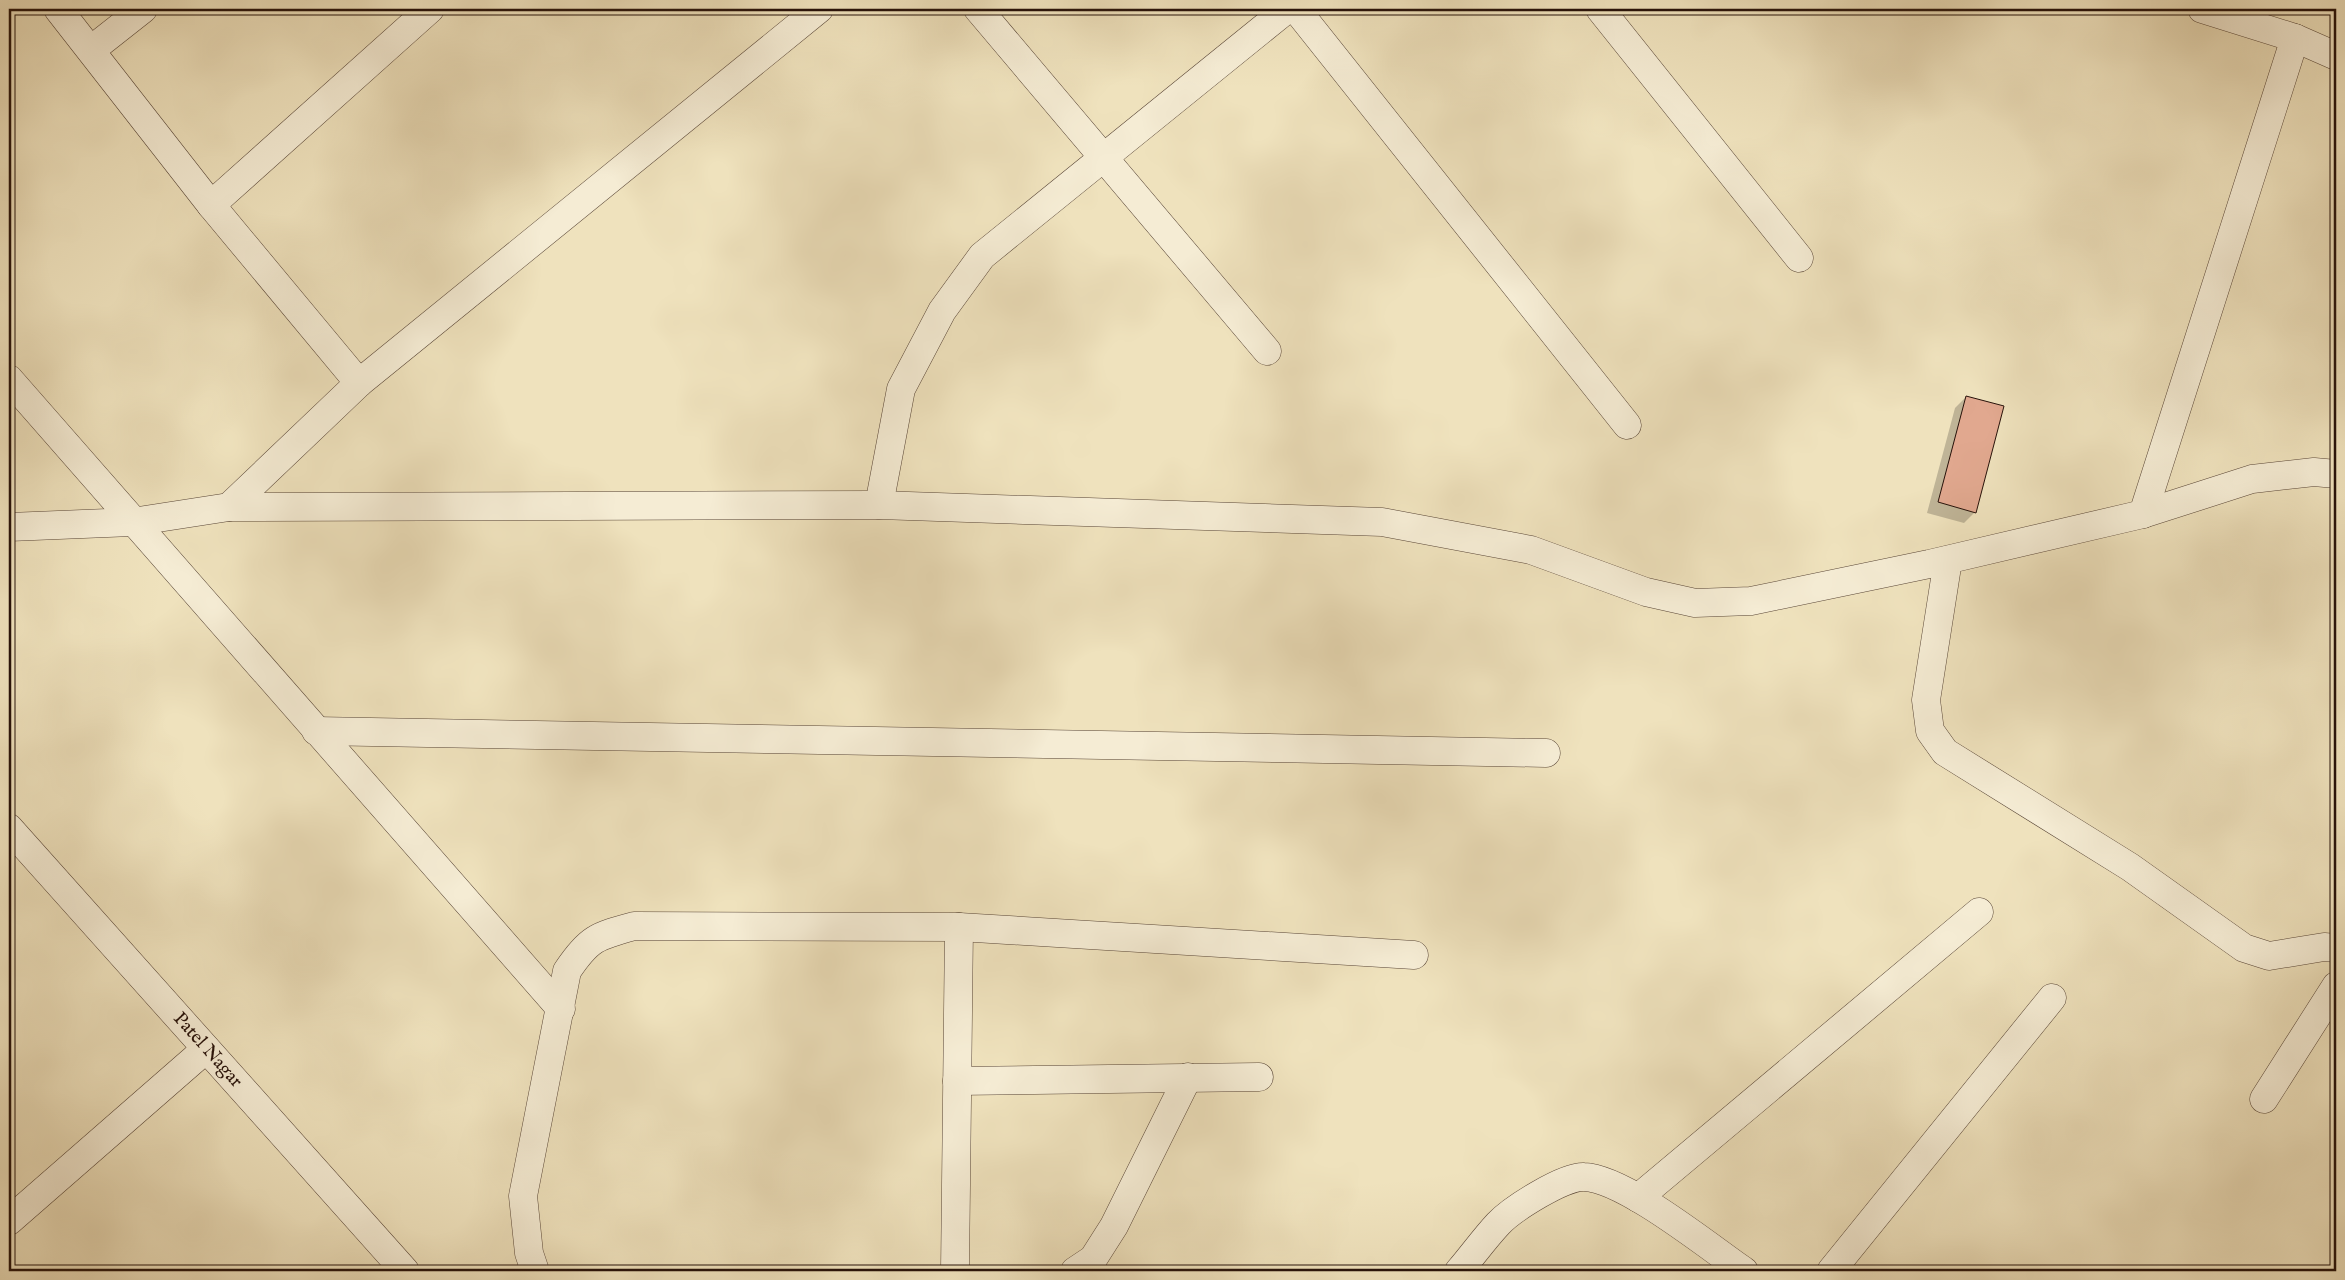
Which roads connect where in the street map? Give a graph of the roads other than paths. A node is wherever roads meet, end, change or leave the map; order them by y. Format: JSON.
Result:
{"nodes":[{"id":1,"x":58,"y":9,"type":"edge"},
{"id":2,"x":143,"y":9,"type":"edge"},
{"id":3,"x":430,"y":9,"type":"edge"},
{"id":4,"x":819,"y":9,"type":"edge"},
{"id":5,"x":978,"y":9,"type":"edge"},
{"id":6,"x":1287,"y":9,"type":"edge"},
{"id":7,"x":1296,"y":9,"type":"edge"},
{"id":8,"x":1600,"y":9,"type":"edge"},
{"id":9,"x":2202,"y":9,"type":"edge"},
{"id":10,"x":2295,"y":38,"type":"junction"},
{"id":11,"x":91,"y":50,"type":"junction"},
{"id":12,"x":2336,"y":56,"type":"edge"},
{"id":13,"x":1104,"y":156,"type":"junction"},
{"id":14,"x":211,"y":205,"type":"junction"},
{"id":15,"x":1799,"y":258,"type":"dead end"},
{"id":16,"x":1267,"y":351,"type":"dead end"},
{"id":17,"x":9,"y":379,"type":"edge"},
{"id":18,"x":359,"y":383,"type":"junction"},
{"id":19,"x":1627,"y":425,"type":"dead end"},
{"id":20,"x":2336,"y":474,"type":"edge"},
{"id":21,"x":879,"y":505,"type":"junction"},
{"id":22,"x":229,"y":507,"type":"junction"},
{"id":23,"x":2143,"y":514,"type":"junction"},
{"id":24,"x":132,"y":522,"type":"junction"},
{"id":25,"x":9,"y":527,"type":"edge"},
{"id":26,"x":1948,"y":560,"type":"junction"},
{"id":27,"x":316,"y":731,"type":"junction"},
{"id":28,"x":1546,"y":753,"type":"dead end"},
{"id":29,"x":9,"y":828,"type":"edge"},
{"id":30,"x":1979,"y":912,"type":"dead end"},
{"id":31,"x":959,"y":927,"type":"junction"},
{"id":32,"x":2336,"y":948,"type":"edge"},
{"id":33,"x":1414,"y":955,"type":"dead end"},
{"id":34,"x":2336,"y":986,"type":"edge"},
{"id":35,"x":2052,"y":998,"type":"dead end"},
{"id":36,"x":561,"y":1009,"type":"junction"},
{"id":37,"x":206,"y":1049,"type":"junction"},
{"id":38,"x":1188,"y":1077,"type":"junction"},
{"id":39,"x":1259,"y":1077,"type":"dead end"},
{"id":40,"x":957,"y":1081,"type":"junction"},
{"id":41,"x":2264,"y":1099,"type":"dead end"},
{"id":42,"x":1638,"y":1198,"type":"junction"},
{"id":43,"x":9,"y":1221,"type":"edge"},
{"id":44,"x":405,"y":1271,"type":"edge"},
{"id":45,"x":535,"y":1271,"type":"edge"},
{"id":46,"x":955,"y":1271,"type":"edge"},
{"id":47,"x":1075,"y":1271,"type":"edge"},
{"id":48,"x":1459,"y":1271,"type":"edge"},
{"id":49,"x":1744,"y":1271,"type":"edge"},
{"id":50,"x":1831,"y":1271,"type":"edge"}],
"edges":[{"from":1,"to":11,"type":"street"},
{"from":2,"to":11,"type":"street"},
{"from":3,"to":14,"type":"street"},
{"from":4,"to":18,"type":"street"},
{"from":5,"to":13,"type":"street"},
{"from":6,"to":13,"type":"street"},
{"from":7,"to":19,"type":"street"},
{"from":8,"to":15,"type":"street"},
{"from":9,"to":10,"type":"street"},
{"from":10,"to":12,"type":"street"},
{"from":10,"to":23,"type":"street"},
{"from":11,"to":14,"type":"street"},
{"from":13,"to":16,"type":"street"},
{"from":13,"to":21,"type":"street"},
{"from":14,"to":18,"type":"street"},
{"from":17,"to":24,"type":"street"},
{"from":18,"to":22,"type":"street"},
{"from":20,"to":23,"type":"street"},
{"from":21,"to":22,"type":"street"},
{"from":21,"to":26,"type":"street"},
{"from":22,"to":24,"type":"street"},
{"from":23,"to":26,"type":"street"},
{"from":24,"to":25,"type":"street"},
{"from":24,"to":27,"type":"street"},
{"from":26,"to":32,"type":"street"},
{"from":27,"to":28,"type":"street"},
{"from":27,"to":36,"type":"street"},
{"from":29,"to":37,"type":"street","name":"Patel Nagar"},
{"from":30,"to":42,"type":"street"},
{"from":31,"to":33,"type":"street"},
{"from":31,"to":36,"type":"street"},
{"from":31,"to":40,"type":"street"},
{"from":34,"to":41,"type":"street"},
{"from":35,"to":50,"type":"street"},
{"from":36,"to":45,"type":"street"},
{"from":37,"to":43,"type":"street"},
{"from":37,"to":44,"type":"street","name":"Patel Nagar"},
{"from":38,"to":39,"type":"street"},
{"from":38,"to":40,"type":"street"},
{"from":38,"to":47,"type":"street"},
{"from":40,"to":46,"type":"street"},
{"from":42,"to":48,"type":"street"},
{"from":42,"to":49,"type":"street"}]}
